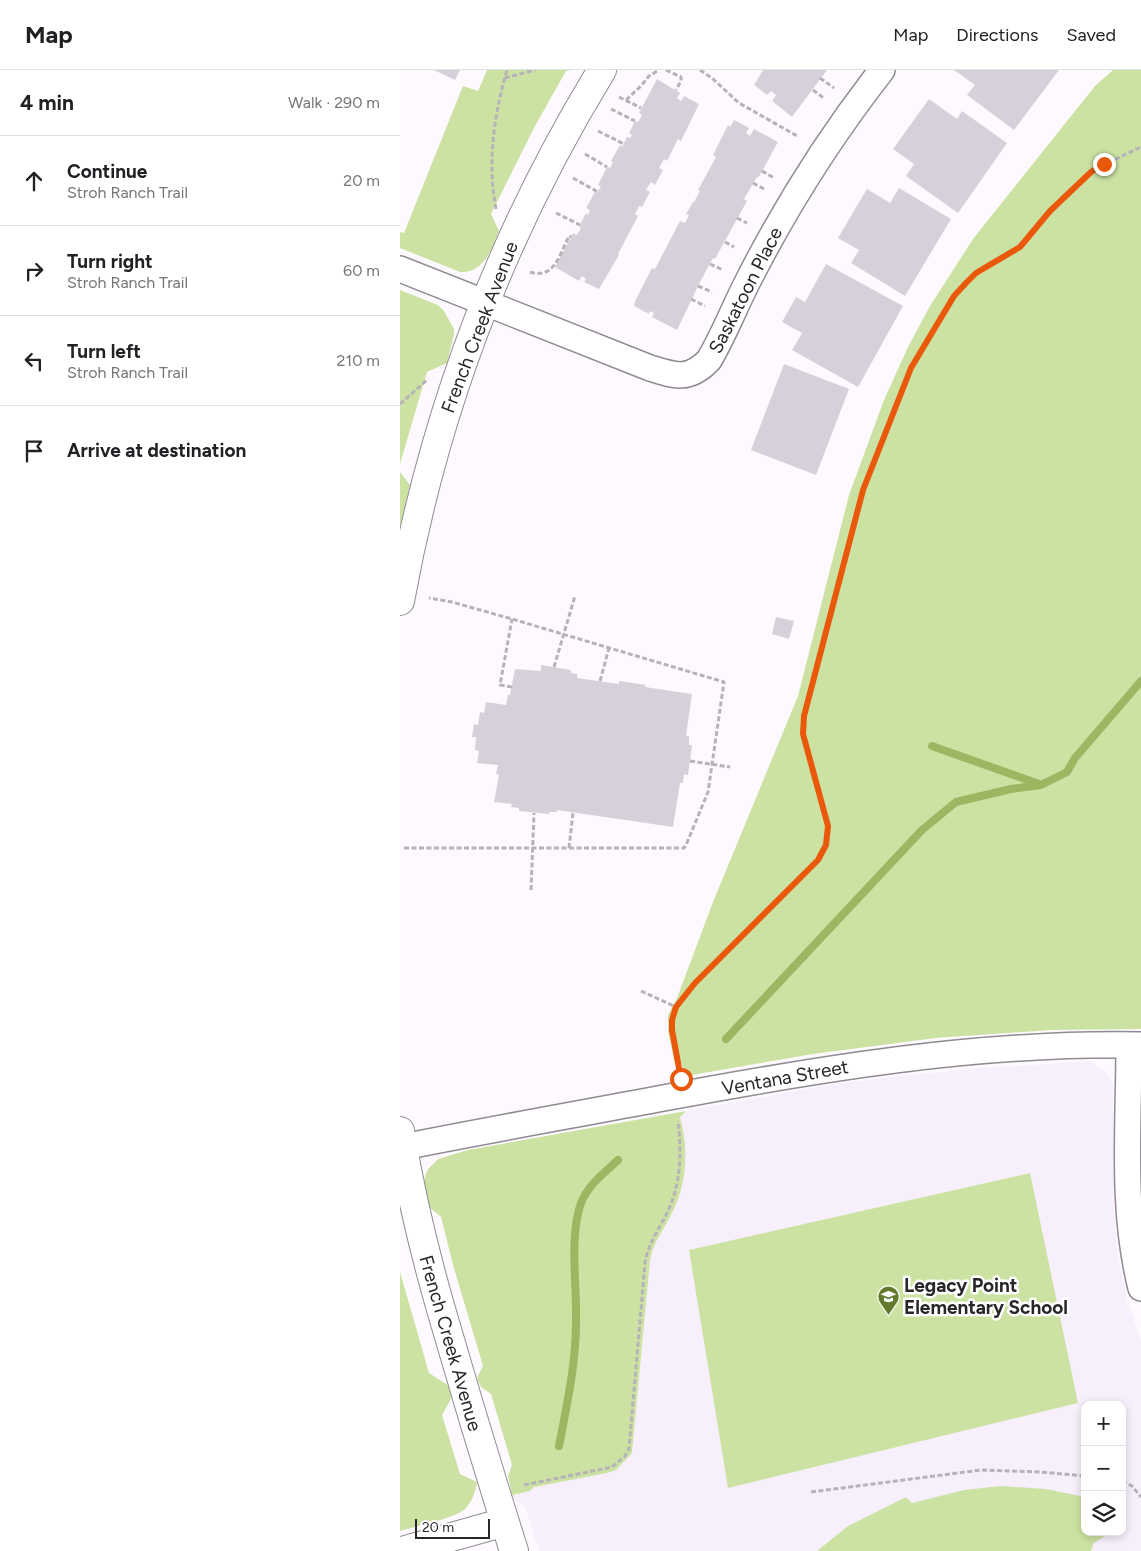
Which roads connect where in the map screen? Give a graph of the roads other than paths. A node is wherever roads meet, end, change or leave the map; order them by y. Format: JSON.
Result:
{"nodes":[{"id":1,"x":602,"y":70,"type":"edge"},
{"id":2,"x":882,"y":70,"type":"edge"},
{"id":3,"x":400,"y":268,"type":"edge"},
{"id":4,"x":486,"y":302,"type":"junction"},
{"id":5,"x":400,"y":601,"type":"edge"},
{"id":6,"x":1135,"y":1045,"type":"edge"},
{"id":7,"x":401,"y":1139,"type":"edge"},
{"id":8,"x":1141,"y":1288,"type":"edge"},
{"id":9,"x":505,"y":1522,"type":"junction"},
{"id":10,"x":402,"y":1551,"type":"edge"},
{"id":11,"x":514,"y":1551,"type":"edge"}],
"edges":[{"from":1,"to":4,"type":"street","name":"French Creek Avenue"},
{"from":2,"to":4,"type":"street","name":"Saskatoon Place"},
{"from":3,"to":4,"type":"street","name":"Saskatoon Place"},
{"from":4,"to":5,"type":"street","name":"French Creek Avenue"},
{"from":6,"to":7,"type":"street","name":"Ventana Street"},
{"from":6,"to":8,"type":"street"},
{"from":7,"to":9,"type":"street","name":"French Creek Avenue"},
{"from":9,"to":10,"type":"street"},
{"from":9,"to":11,"type":"street","name":"French Creek Avenue"}]}
